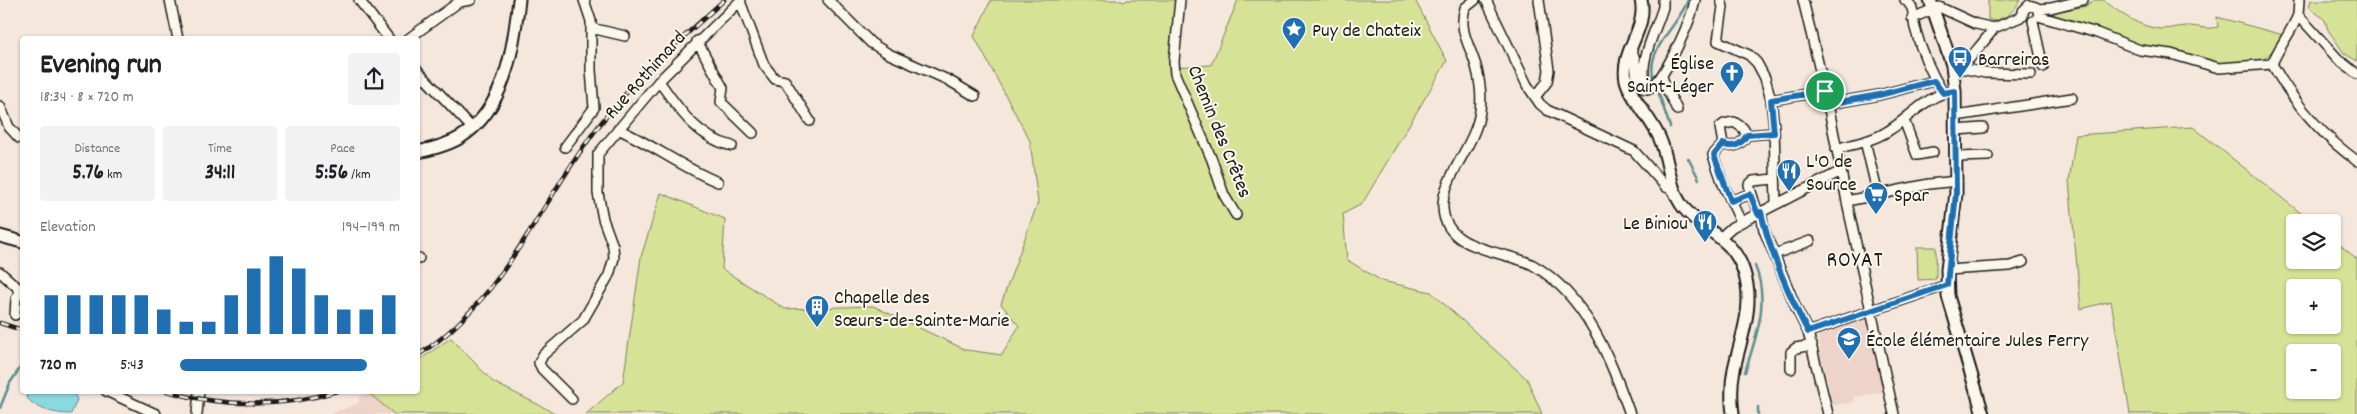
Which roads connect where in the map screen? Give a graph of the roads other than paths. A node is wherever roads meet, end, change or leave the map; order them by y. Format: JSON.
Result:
{"nodes":[{"id":1,"x":170,"y":0,"type":"edge"},
{"id":2,"x":359,"y":0,"type":"edge"},
{"id":3,"x":472,"y":0,"type":"edge"},
{"id":4,"x":518,"y":0,"type":"edge"},
{"id":5,"x":584,"y":0,"type":"edge"},
{"id":6,"x":828,"y":0,"type":"edge"},
{"id":7,"x":1180,"y":0,"type":"edge"},
{"id":8,"x":1475,"y":0,"type":"edge"},
{"id":9,"x":1486,"y":0,"type":"edge"},
{"id":10,"x":1539,"y":0,"type":"edge"},
{"id":11,"x":1641,"y":0,"type":"edge"},
{"id":12,"x":1663,"y":0,"type":"edge"},
{"id":13,"x":1695,"y":0,"type":"edge"},
{"id":14,"x":1721,"y":0,"type":"edge"},
{"id":15,"x":1803,"y":0,"type":"edge"},
{"id":16,"x":1905,"y":0,"type":"edge"},
{"id":17,"x":2082,"y":0,"type":"edge"},
{"id":18,"x":2299,"y":0,"type":"edge"},
{"id":19,"x":459,"y":1,"type":"edge"},
{"id":20,"x":740,"y":1,"type":"edge"},
{"id":21,"x":2028,"y":3,"type":"edge"},
{"id":22,"x":1931,"y":4,"type":"edge"},
{"id":23,"x":2036,"y":15,"type":"junction"},
{"id":24,"x":2024,"y":16,"type":"junction"},
{"id":25,"x":2298,"y":16,"type":"junction"},
{"id":26,"x":1912,"y":18,"type":"junction"},
{"id":27,"x":591,"y":28,"type":"junction"},
{"id":28,"x":1994,"y":28,"type":"junction"},
{"id":29,"x":177,"y":36,"type":"edge"},
{"id":30,"x":387,"y":36,"type":"edge"},
{"id":31,"x":412,"y":36,"type":"edge"},
{"id":32,"x":625,"y":36,"type":"dead end"},
{"id":33,"x":697,"y":41,"type":"junction"},
{"id":34,"x":1631,"y":48,"type":"junction"},
{"id":35,"x":2272,"y":64,"type":"junction"},
{"id":36,"x":2043,"y":67,"type":"dead end"},
{"id":37,"x":1957,"y":71,"type":"junction"},
{"id":38,"x":420,"y":73,"type":"edge"},
{"id":39,"x":2031,"y":74,"type":"dead end"},
{"id":40,"x":2357,"y":74,"type":"edge"},
{"id":41,"x":659,"y":80,"type":"junction"},
{"id":42,"x":1934,"y":81,"type":"junction"},
{"id":43,"x":1655,"y":84,"type":"junction"},
{"id":44,"x":1825,"y":91,"type":"junction"},
{"id":45,"x":1955,"y":91,"type":"junction"},
{"id":46,"x":1943,"y":93,"type":"junction"},
{"id":47,"x":975,"y":96,"type":"dead end"},
{"id":48,"x":1535,"y":97,"type":"junction"},
{"id":49,"x":2072,"y":98,"type":"dead end"},
{"id":50,"x":1771,"y":100,"type":"junction"},
{"id":51,"x":1828,"y":104,"type":"junction"},
{"id":52,"x":0,"y":106,"type":"edge"},
{"id":53,"x":1677,"y":110,"type":"dead end"},
{"id":54,"x":1956,"y":116,"type":"junction"},
{"id":55,"x":1904,"y":120,"type":"junction"},
{"id":56,"x":810,"y":121,"type":"dead end"},
{"id":57,"x":472,"y":128,"type":"junction"},
{"id":58,"x":1983,"y":128,"type":"dead end"},
{"id":59,"x":618,"y":129,"type":"junction"},
{"id":60,"x":1956,"y":130,"type":"junction"},
{"id":61,"x":753,"y":133,"type":"dead end"},
{"id":62,"x":1774,"y":133,"type":"junction"},
{"id":63,"x":1747,"y":135,"type":"junction"},
{"id":64,"x":19,"y":138,"type":"dead end"},
{"id":65,"x":1865,"y":140,"type":"junction"},
{"id":66,"x":1723,"y":144,"type":"junction"},
{"id":67,"x":732,"y":146,"type":"dead end"},
{"id":68,"x":565,"y":147,"type":"dead end"},
{"id":69,"x":1836,"y":149,"type":"junction"},
{"id":70,"x":420,"y":151,"type":"edge"},
{"id":71,"x":1933,"y":152,"type":"dead end"},
{"id":72,"x":1988,"y":156,"type":"dead end"},
{"id":73,"x":1957,"y":157,"type":"junction"},
{"id":74,"x":2357,"y":161,"type":"edge"},
{"id":75,"x":1841,"y":171,"type":"junction"},
{"id":76,"x":1775,"y":179,"type":"junction"},
{"id":77,"x":1957,"y":181,"type":"junction"},
{"id":78,"x":718,"y":182,"type":"dead end"},
{"id":79,"x":1676,"y":192,"type":"junction"},
{"id":80,"x":1750,"y":194,"type":"junction"},
{"id":81,"x":1878,"y":195,"type":"junction"},
{"id":82,"x":1731,"y":201,"type":"junction"},
{"id":83,"x":1847,"y":201,"type":"junction"},
{"id":84,"x":1776,"y":204,"type":"junction"},
{"id":85,"x":1760,"y":213,"type":"junction"},
{"id":86,"x":1236,"y":215,"type":"dead end"},
{"id":87,"x":1742,"y":222,"type":"junction"},
{"id":88,"x":0,"y":236,"type":"edge"},
{"id":89,"x":1721,"y":237,"type":"junction"},
{"id":90,"x":20,"y":241,"type":"edge"},
{"id":91,"x":1810,"y":241,"type":"dead end"},
{"id":92,"x":1774,"y":254,"type":"junction"},
{"id":93,"x":2023,"y":262,"type":"dead end"},
{"id":94,"x":1947,"y":270,"type":"junction"},
{"id":95,"x":0,"y":272,"type":"edge"},
{"id":96,"x":1947,"y":285,"type":"junction"},
{"id":97,"x":1872,"y":310,"type":"junction"},
{"id":98,"x":15,"y":315,"type":"dead end"},
{"id":99,"x":1808,"y":332,"type":"junction"},
{"id":100,"x":1812,"y":345,"type":"junction"},
{"id":101,"x":1791,"y":369,"type":"dead end"},
{"id":102,"x":113,"y":394,"type":"edge"},
{"id":103,"x":199,"y":394,"type":"edge"},
{"id":104,"x":572,"y":399,"type":"dead end"},
{"id":105,"x":156,"y":414,"type":"edge"},
{"id":106,"x":197,"y":414,"type":"edge"},
{"id":107,"x":1630,"y":414,"type":"edge"},
{"id":108,"x":1732,"y":414,"type":"edge"},
{"id":109,"x":1828,"y":414,"type":"edge"},
{"id":110,"x":1894,"y":414,"type":"edge"},
{"id":111,"x":1983,"y":414,"type":"edge"}],
"edges":[{"from":1,"to":29,"type":"street"},
{"from":2,"to":30,"type":"street"},
{"from":3,"to":19,"type":"street"},
{"from":4,"to":57,"type":"main road"},
{"from":5,"to":27,"type":"street"},
{"from":6,"to":47,"type":"street"},
{"from":7,"to":86,"type":"street","name":"Chemin des Crêtes"},
{"from":8,"to":107,"type":"street"},
{"from":9,"to":48,"type":"street"},
{"from":10,"to":48,"type":"street"},
{"from":11,"to":34,"type":"main road"},
{"from":12,"to":43,"type":"street"},
{"from":13,"to":43,"type":"street"},
{"from":14,"to":50,"type":"street"},
{"from":15,"to":44,"type":"street"},
{"from":16,"to":26,"type":"street"},
{"from":17,"to":23,"type":"street"},
{"from":18,"to":25,"type":"street"},
{"from":19,"to":31,"type":"street"},
{"from":20,"to":33,"type":"street","name":"Rue Rothimard"},
{"from":20,"to":56,"type":"street"},
{"from":21,"to":23,"type":"street"},
{"from":21,"to":24,"type":"street"},
{"from":22,"to":26,"type":"street"},
{"from":22,"to":28,"type":"street"},
{"from":22,"to":37,"type":"main road"},
{"from":23,"to":24,"type":"street"},
{"from":23,"to":35,"type":"street"},
{"from":23,"to":36,"type":"street"},
{"from":24,"to":28,"type":"street"},
{"from":25,"to":35,"type":"street"},
{"from":25,"to":40,"type":"street"},
{"from":26,"to":42,"type":"street"},
{"from":27,"to":32,"type":"street"},
{"from":27,"to":68,"type":"street"},
{"from":28,"to":37,"type":"street"},
{"from":33,"to":41,"type":"street","name":"Rue Rothimard"},
{"from":33,"to":61,"type":"street"},
{"from":34,"to":43,"type":"street"},
{"from":34,"to":79,"type":"main road"},
{"from":35,"to":74,"type":"street"},
{"from":37,"to":39,"type":"street"},
{"from":37,"to":45,"type":"main road"},
{"from":38,"to":57,"type":"street"},
{"from":41,"to":59,"type":"street","name":"Rue Rothimard"},
{"from":41,"to":67,"type":"street"},
{"from":42,"to":46,"type":"street"},
{"from":42,"to":51,"type":"street"},
{"from":43,"to":53,"type":"street"},
{"from":44,"to":50,"type":"street"},
{"from":44,"to":51,"type":"street"},
{"from":45,"to":46,"type":"street"},
{"from":45,"to":54,"type":"main road"},
{"from":46,"to":55,"type":"street"},
{"from":48,"to":79,"type":"street"},
{"from":49,"to":54,"type":"street"},
{"from":50,"to":62,"type":"street"},
{"from":51,"to":69,"type":"street"},
{"from":52,"to":64,"type":"street"},
{"from":54,"to":60,"type":"main road"},
{"from":55,"to":65,"type":"street"},
{"from":55,"to":71,"type":"street"},
{"from":57,"to":70,"type":"main road"},
{"from":58,"to":60,"type":"street"},
{"from":59,"to":78,"type":"street"},
{"from":59,"to":104,"type":"street","name":"Rue Rothimard"},
{"from":60,"to":73,"type":"main road"},
{"from":62,"to":63,"type":"street"},
{"from":62,"to":76,"type":"street"},
{"from":63,"to":66,"type":"street"},
{"from":63,"to":66,"type":"street"},
{"from":65,"to":69,"type":"street"},
{"from":65,"to":81,"type":"street"},
{"from":66,"to":82,"type":"street"},
{"from":69,"to":75,"type":"street"},
{"from":72,"to":73,"type":"street"},
{"from":73,"to":77,"type":"main road"},
{"from":75,"to":83,"type":"street"},
{"from":75,"to":84,"type":"street"},
{"from":76,"to":80,"type":"street"},
{"from":76,"to":84,"type":"street"},
{"from":77,"to":81,"type":"street"},
{"from":77,"to":94,"type":"main road"},
{"from":79,"to":89,"type":"main road"},
{"from":80,"to":82,"type":"street"},
{"from":80,"to":85,"type":"street"},
{"from":81,"to":83,"type":"street"},
{"from":82,"to":87,"type":"street"},
{"from":83,"to":97,"type":"street"},
{"from":84,"to":85,"type":"street"},
{"from":85,"to":87,"type":"street"},
{"from":85,"to":92,"type":"street"},
{"from":87,"to":89,"type":"street"},
{"from":88,"to":90,"type":"main road"},
{"from":89,"to":108,"type":"main road"},
{"from":91,"to":92,"type":"street"},
{"from":92,"to":99,"type":"street"},
{"from":93,"to":94,"type":"street"},
{"from":94,"to":96,"type":"main road"},
{"from":95,"to":98,"type":"street"},
{"from":96,"to":97,"type":"street"},
{"from":96,"to":111,"type":"main road"},
{"from":97,"to":99,"type":"street"},
{"from":97,"to":110,"type":"street"},
{"from":99,"to":100,"type":"street"},
{"from":100,"to":101,"type":"street"},
{"from":100,"to":109,"type":"street"},
{"from":102,"to":105,"type":"street"},
{"from":103,"to":106,"type":"street"}]}
